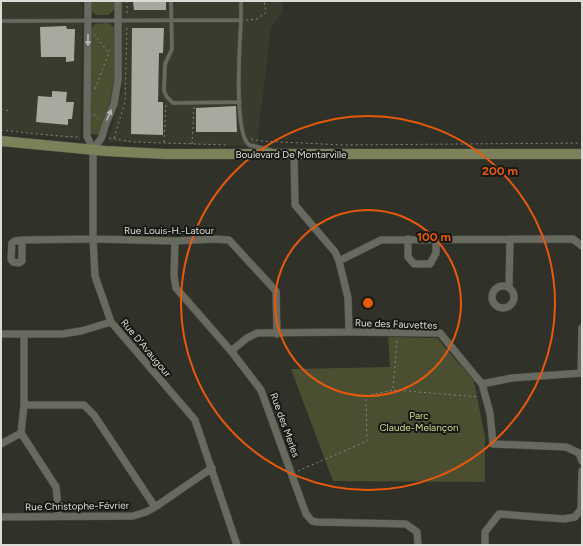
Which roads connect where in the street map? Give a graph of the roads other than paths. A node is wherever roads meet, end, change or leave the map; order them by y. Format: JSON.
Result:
{"nodes":[{"id":1,"x":88,"y":1,"type":"edge"},
{"id":2,"x":118,"y":1,"type":"edge"},
{"id":3,"x":171,"y":1,"type":"edge"},
{"id":4,"x":241,"y":1,"type":"edge"},
{"id":5,"x":241,"y":20,"type":"junction"},
{"id":6,"x":1,"y":21,"type":"edge"},
{"id":7,"x":118,"y":21,"type":"junction"},
{"id":8,"x":171,"y":21,"type":"junction"},
{"id":9,"x":88,"y":24,"type":"junction"},
{"id":10,"x":240,"y":102,"type":"junction"},
{"id":11,"x":1,"y":140,"type":"edge"},
{"id":12,"x":92,"y":150,"type":"junction"},
{"id":13,"x":289,"y":153,"type":"junction"},
{"id":14,"x":582,"y":154,"type":"edge"},
{"id":15,"x":93,"y":239,"type":"junction"},
{"id":16,"x":408,"y":239,"type":"junction"},
{"id":17,"x":436,"y":239,"type":"junction"},
{"id":18,"x":510,"y":239,"type":"junction"},
{"id":19,"x":22,"y":240,"type":"dead end"},
{"id":20,"x":175,"y":241,"type":"junction"},
{"id":21,"x":582,"y":246,"type":"edge"},
{"id":22,"x":339,"y":261,"type":"junction"},
{"id":23,"x":509,"y":287,"type":"dead end"},
{"id":24,"x":111,"y":322,"type":"junction"},
{"id":25,"x":582,"y":328,"type":"edge"},
{"id":26,"x":349,"y":332,"type":"junction"},
{"id":27,"x":1,"y":334,"type":"edge"},
{"id":28,"x":24,"y":334,"type":"junction"},
{"id":29,"x":277,"y":334,"type":"junction"},
{"id":30,"x":231,"y":351,"type":"junction"},
{"id":31,"x":581,"y":373,"type":"edge"},
{"id":32,"x":482,"y":384,"type":"junction"},
{"id":33,"x":24,"y":405,"type":"junction"},
{"id":34,"x":21,"y":433,"type":"junction"},
{"id":35,"x":1,"y":444,"type":"edge"},
{"id":36,"x":582,"y":461,"type":"edge"},
{"id":37,"x":212,"y":468,"type":"junction"},
{"id":38,"x":582,"y":471,"type":"edge"},
{"id":39,"x":155,"y":507,"type":"junction"},
{"id":40,"x":59,"y":516,"type":"junction"},
{"id":41,"x":1,"y":517,"type":"edge"},
{"id":42,"x":235,"y":544,"type":"edge"},
{"id":43,"x":418,"y":545,"type":"edge"},
{"id":44,"x":485,"y":545,"type":"edge"}],
"edges":[{"from":1,"to":9,"type":"street","name":"Rue D'Avaugour"},
{"from":2,"to":7,"type":"street"},
{"from":3,"to":8,"type":"lane"},
{"from":4,"to":5,"type":"lane"},
{"from":5,"to":8,"type":"lane"},
{"from":5,"to":10,"type":"lane"},
{"from":6,"to":9,"type":"lane"},
{"from":7,"to":8,"type":"lane"},
{"from":7,"to":9,"type":"lane"},
{"from":12,"to":7,"type":"street","one_way":true},
{"from":8,"to":10,"type":"lane"},
{"from":9,"to":12,"type":"street","name":"Rue D'Avaugour","one_way":true},
{"from":10,"to":13,"type":"lane"},
{"from":11,"to":12,"type":"street","name":"Boulevard De Montarville"},
{"from":12,"to":13,"type":"street","name":"Boulevard De Montarville"},
{"from":12,"to":15,"type":"street","name":"Rue D'Avaugour"},
{"from":13,"to":14,"type":"street","name":"Boulevard De Montarville"},
{"from":13,"to":22,"type":"street"},
{"from":15,"to":19,"type":"street","name":"Rue Louis-H.-Latour"},
{"from":15,"to":20,"type":"street","name":"Rue Louis-H.-Latour"},
{"from":15,"to":24,"type":"street","name":"Rue D'Avaugour"},
{"from":16,"to":17,"type":"street"},
{"from":16,"to":17,"type":"street"},
{"from":16,"to":22,"type":"street"},
{"from":17,"to":18,"type":"street"},
{"from":18,"to":21,"type":"street"},
{"from":18,"to":23,"type":"street"},
{"from":20,"to":29,"type":"street","name":"Rue Louis-H.-Latour"},
{"from":20,"to":30,"type":"street","name":"Rue des Merles"},
{"from":22,"to":26,"type":"street"},
{"from":24,"to":28,"type":"street"},
{"from":24,"to":37,"type":"street","name":"Rue D'Avaugour"},
{"from":25,"to":31,"type":"street"},
{"from":26,"to":29,"type":"street","name":"Rue des Fauvettes"},
{"from":26,"to":32,"type":"street","name":"Rue des Fauvettes"},
{"from":27,"to":28,"type":"street"},
{"from":28,"to":33,"type":"street"},
{"from":29,"to":30,"type":"street","name":"Rue des Fauvettes"},
{"from":30,"to":43,"type":"street","name":"Rue des Merles"},
{"from":31,"to":32,"type":"street"},
{"from":32,"to":36,"type":"street","name":"Rue des Fauvettes"},
{"from":33,"to":34,"type":"street"},
{"from":33,"to":39,"type":"street"},
{"from":34,"to":35,"type":"street"},
{"from":34,"to":40,"type":"street"},
{"from":37,"to":39,"type":"street","name":"Rue Christophe-Février"},
{"from":37,"to":42,"type":"street","name":"Rue D'Avaugour"},
{"from":38,"to":44,"type":"street"},
{"from":39,"to":40,"type":"street","name":"Rue Christophe-Février"},
{"from":40,"to":41,"type":"street","name":"Rue Christophe-Février"}]}
